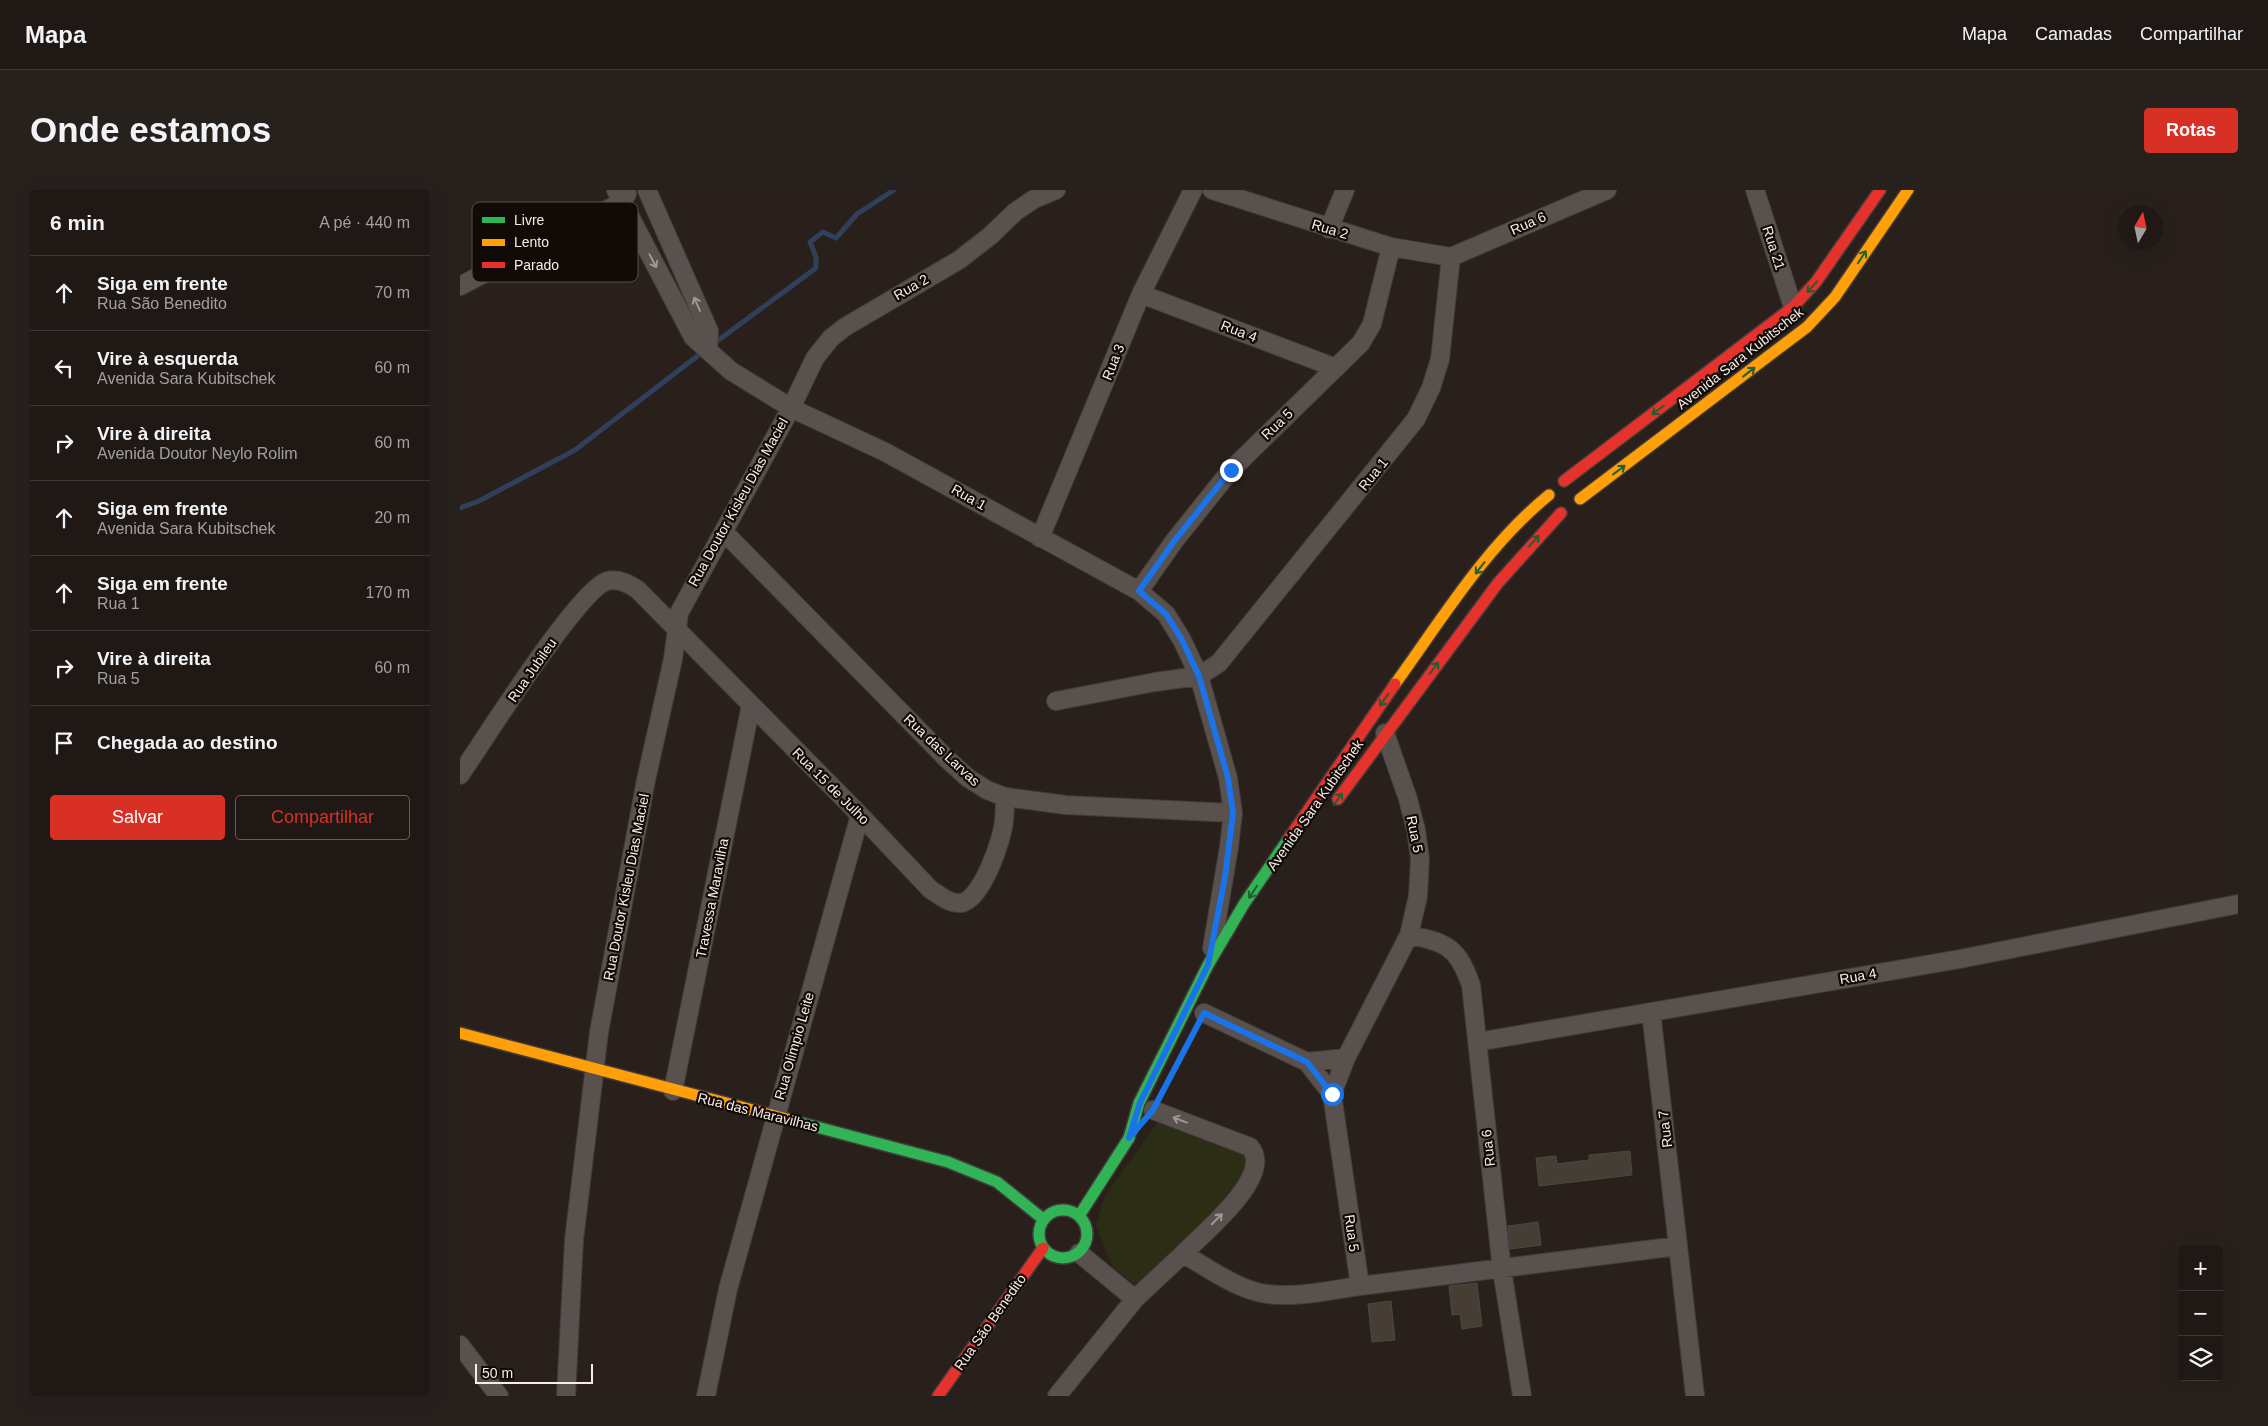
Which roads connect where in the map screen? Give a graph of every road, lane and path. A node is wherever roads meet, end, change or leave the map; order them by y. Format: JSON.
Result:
{"nodes":[{"id":1,"x":647,"y":190,"type":"edge"},
{"id":2,"x":1056,"y":190,"type":"edge"},
{"id":3,"x":1193,"y":190,"type":"edge"},
{"id":4,"x":1212,"y":190,"type":"edge"},
{"id":5,"x":1345,"y":190,"type":"edge"},
{"id":6,"x":1602,"y":190,"type":"edge"},
{"id":7,"x":1755,"y":190,"type":"edge"},
{"id":8,"x":1880,"y":190,"type":"edge"},
{"id":9,"x":1908,"y":190,"type":"edge"},
{"id":10,"x":622,"y":194,"type":"edge"},
{"id":11,"x":608,"y":202,"type":"edge"},
{"id":12,"x":638,"y":226,"type":"edge"},
{"id":13,"x":1329,"y":229,"type":"junction"},
{"id":14,"x":1391,"y":247,"type":"junction"},
{"id":15,"x":1451,"y":257,"type":"junction"},
{"id":16,"x":472,"y":279,"type":"edge"},
{"id":17,"x":460,"y":286,"type":"edge"},
{"id":18,"x":1141,"y":294,"type":"junction"},
{"id":19,"x":1793,"y":307,"type":"junction"},
{"id":20,"x":708,"y":350,"type":"junction"},
{"id":21,"x":1336,"y":368,"type":"junction"},
{"id":22,"x":791,"y":408,"type":"junction"},
{"id":23,"x":1564,"y":481,"type":"junction"},
{"id":24,"x":1549,"y":495,"type":"junction"},
{"id":25,"x":1580,"y":499,"type":"junction"},
{"id":26,"x":1561,"y":513,"type":"junction"},
{"id":27,"x":724,"y":532,"type":"junction"},
{"id":28,"x":1040,"y":538,"type":"junction"},
{"id":29,"x":617,"y":580,"type":"joint"},
{"id":30,"x":1139,"y":591,"type":"junction"},
{"id":31,"x":677,"y":630,"type":"junction"},
{"id":32,"x":1199,"y":676,"type":"junction"},
{"id":33,"x":1056,"y":701,"type":"dead end"},
{"id":34,"x":751,"y":705,"type":"junction"},
{"id":35,"x":1385,"y":734,"type":"junction"},
{"id":36,"x":460,"y":775,"type":"edge"},
{"id":37,"x":1005,"y":797,"type":"junction"},
{"id":38,"x":1333,"y":806,"type":"dead end"},
{"id":39,"x":1233,"y":813,"type":"junction"},
{"id":40,"x":860,"y":815,"type":"junction"},
{"id":41,"x":2238,"y":904,"type":"edge"},
{"id":42,"x":1409,"y":935,"type":"junction"},
{"id":43,"x":1208,"y":965,"type":"junction"},
{"id":44,"x":1651,"y":1012,"type":"junction"},
{"id":45,"x":1204,"y":1014,"type":"dead end"},
{"id":46,"x":460,"y":1033,"type":"edge"},
{"id":47,"x":1477,"y":1042,"type":"junction"},
{"id":48,"x":1346,"y":1058,"type":"junction"},
{"id":49,"x":1307,"y":1062,"type":"junction"},
{"id":50,"x":594,"y":1069,"type":"junction"},
{"id":51,"x":673,"y":1091,"type":"junction"},
{"id":52,"x":1332,"y":1094,"type":"junction"},
{"id":53,"x":1155,"y":1105,"type":"joint"},
{"id":54,"x":774,"y":1116,"type":"junction"},
{"id":55,"x":1129,"y":1138,"type":"junction"},
{"id":56,"x":1079,"y":1216,"type":"junction"},
{"id":57,"x":1043,"y":1219,"type":"junction"},
{"id":58,"x":1678,"y":1246,"type":"junction"},
{"id":59,"x":1042,"y":1248,"type":"junction"},
{"id":60,"x":1079,"y":1253,"type":"junction"},
{"id":61,"x":1183,"y":1254,"type":"junction"},
{"id":62,"x":1502,"y":1270,"type":"junction"},
{"id":63,"x":1360,"y":1286,"type":"junction"},
{"id":64,"x":1135,"y":1299,"type":"junction"},
{"id":65,"x":460,"y":1345,"type":"edge"},
{"id":66,"x":498,"y":1396,"type":"edge"},
{"id":67,"x":566,"y":1396,"type":"edge"},
{"id":68,"x":706,"y":1396,"type":"edge"},
{"id":69,"x":938,"y":1396,"type":"edge"},
{"id":70,"x":1057,"y":1396,"type":"edge"},
{"id":71,"x":1522,"y":1396,"type":"edge"},
{"id":72,"x":1695,"y":1396,"type":"edge"}],
"edges":[{"from":20,"to":1,"type":"street","one_way":true},
{"from":2,"to":22,"type":"street","name":"Rua 2"},
{"from":3,"to":18,"type":"street","name":"Rua 3"},
{"from":4,"to":13,"type":"street","name":"Rua 2"},
{"from":5,"to":13,"type":"street"},
{"from":6,"to":15,"type":"street","name":"Rua 6"},
{"from":7,"to":19,"type":"street","name":"Rua 21"},
{"from":8,"to":19,"type":"main road","name":"Avenida Sara Kubitschek","one_way":true},
{"from":25,"to":9,"type":"main road","name":"Avenida Sara Kubitschek","one_way":true},
{"from":10,"to":11,"type":"street"},
{"from":12,"to":20,"type":"street","name":"Rua 1","one_way":true},
{"from":13,"to":14,"type":"street","name":"Rua 2"},
{"from":14,"to":15,"type":"street","name":"Rua 2"},
{"from":14,"to":21,"type":"street","name":"Rua 5"},
{"from":15,"to":32,"type":"street","name":"Rua 1"},
{"from":16,"to":17,"type":"street"},
{"from":18,"to":21,"type":"street","name":"Rua 4"},
{"from":18,"to":28,"type":"street","name":"Rua 3"},
{"from":19,"to":23,"type":"main road","name":"Avenida Sara Kubitschek","one_way":true},
{"from":20,"to":22,"type":"street","name":"Rua 1"},
{"from":21,"to":30,"type":"street","name":"Rua 5"},
{"from":22,"to":27,"type":"street","name":"Rua Doutor Kisleu Dias Maciel"},
{"from":22,"to":28,"type":"street","name":"Rua 1"},
{"from":23,"to":24,"type":"main road","name":"Avenida Sara Kubitschek"},
{"from":23,"to":25,"type":"main road"},
{"from":24,"to":26,"type":"main road"},
{"from":24,"to":43,"type":"main road","name":"Avenida Sara Kubitschek","one_way":true},
{"from":25,"to":26,"type":"main road","name":"Avenida Sara Kubitschek"},
{"from":35,"to":26,"type":"main road","name":"Avenida Sara Kubitschek","one_way":true},
{"from":27,"to":31,"type":"street","name":"Rua Doutor Kisleu Dias Maciel"},
{"from":27,"to":37,"type":"street","name":"Rua das Larvas"},
{"from":28,"to":30,"type":"street","name":"Rua 1"},
{"from":29,"to":31,"type":"street","name":"Rua 15 de Julho"},
{"from":29,"to":36,"type":"street","name":"Rua Jubileu"},
{"from":30,"to":32,"type":"street","name":"Rua 1"},
{"from":31,"to":34,"type":"street","name":"Rua 15 de Julho"},
{"from":31,"to":50,"type":"street","name":"Rua Doutor Kisleu Dias Maciel"},
{"from":32,"to":33,"type":"street","name":"Rua 1"},
{"from":32,"to":39,"type":"street","name":"Rua 1"},
{"from":34,"to":40,"type":"street","name":"Rua 15 de Julho"},
{"from":34,"to":51,"type":"street","name":"Travessa Maravilha"},
{"from":38,"to":35,"type":"main road","name":"Avenida Sara Kubitschek","one_way":true},
{"from":35,"to":42,"type":"street","name":"Rua 5"},
{"from":37,"to":39,"type":"street","name":"Rua das Larvas"},
{"from":37,"to":40,"type":"street","name":"Rua 15 de Julho"},
{"from":39,"to":43,"type":"street","name":"Rua 1"},
{"from":40,"to":54,"type":"street","name":"Rua Olimpio Leite"},
{"from":41,"to":44,"type":"street","name":"Rua 4"},
{"from":42,"to":47,"type":"street","name":"Rua 6"},
{"from":42,"to":48,"type":"street","name":"Rua 5"},
{"from":43,"to":55,"type":"main road","name":"Avenida Sara Kubitschek"},
{"from":44,"to":47,"type":"street","name":"Rua 4"},
{"from":44,"to":58,"type":"street","name":"Rua 7"},
{"from":45,"to":49,"type":"street"},
{"from":46,"to":50,"type":"main road","name":"Rua das Maravilhas"},
{"from":47,"to":62,"type":"street","name":"Rua 6"},
{"from":48,"to":49,"type":"street"},
{"from":48,"to":52,"type":"street","name":"Rua 5"},
{"from":49,"to":52,"type":"street"},
{"from":50,"to":51,"type":"main road","name":"Rua das Maravilhas"},
{"from":50,"to":67,"type":"street","name":"Rua Doutor Kisleu Dias Maciel"},
{"from":51,"to":54,"type":"main road","name":"Rua das Maravilhas"},
{"from":52,"to":63,"type":"street","name":"Rua 5"},
{"from":53,"to":55,"type":"main road"},
{"from":61,"to":53,"type":"street","one_way":true},
{"from":54,"to":57,"type":"main road","name":"Rua das Maravilhas"},
{"from":54,"to":68,"type":"street","name":"Rua Olimpio Leite"},
{"from":55,"to":56,"type":"main road"},
{"from":56,"to":57,"type":"main road"},
{"from":56,"to":60,"type":"main road"},
{"from":57,"to":59,"type":"main road"},
{"from":58,"to":62,"type":"street"},
{"from":58,"to":72,"type":"street"},
{"from":59,"to":60,"type":"main road"},
{"from":59,"to":69,"type":"main road","name":"Rua São Benedito"},
{"from":60,"to":64,"type":"street"},
{"from":61,"to":63,"type":"street"},
{"from":61,"to":64,"type":"street"},
{"from":62,"to":63,"type":"street"},
{"from":62,"to":71,"type":"street","name":"Rua 6"},
{"from":64,"to":70,"type":"street"},
{"from":65,"to":66,"type":"street"}]}
